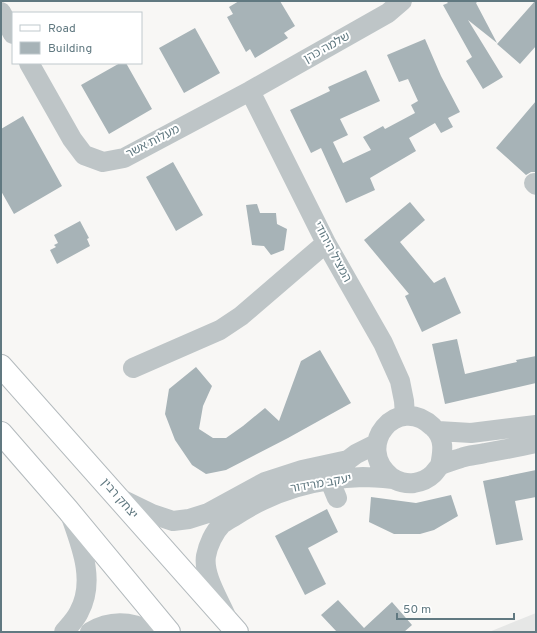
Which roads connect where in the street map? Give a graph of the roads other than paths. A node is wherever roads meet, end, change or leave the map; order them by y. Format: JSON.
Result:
{"nodes":[{"id":1,"x":402,"y":1,"type":"edge"},
{"id":2,"x":1,"y":12,"type":"edge"},
{"id":3,"x":12,"y":32,"type":"edge"},
{"id":4,"x":31,"y":64,"type":"edge"},
{"id":5,"x":250,"y":91,"type":"junction"},
{"id":6,"x":326,"y":243,"type":"junction"},
{"id":7,"x":1,"y":366,"type":"edge"},
{"id":8,"x":133,"y":368,"type":"dead end"},
{"id":9,"x":405,"y":415,"type":"junction"},
{"id":10,"x":536,"y":424,"type":"edge"},
{"id":11,"x":438,"y":431,"type":"junction"},
{"id":12,"x":1,"y":434,"type":"edge"},
{"id":13,"x":536,"y":443,"type":"edge"},
{"id":14,"x":376,"y":444,"type":"junction"},
{"id":15,"x":440,"y":466,"type":"junction"},
{"id":16,"x":393,"y":479,"type":"junction"},
{"id":17,"x":117,"y":497,"type":"junction"},
{"id":18,"x":68,"y":510,"type":"junction"},
{"id":19,"x":233,"y":628,"type":"edge"},
{"id":20,"x":64,"y":632,"type":"edge"},
{"id":21,"x":90,"y":632,"type":"edge"},
{"id":22,"x":152,"y":632,"type":"edge"},
{"id":23,"x":169,"y":632,"type":"edge"}],
"edges":[{"from":1,"to":5,"type":"street","name":"שלמה כהן"},
{"from":2,"to":3,"type":"street"},
{"from":4,"to":5,"type":"street","name":"מעלות אשר"},
{"from":5,"to":6,"type":"street","name":"המציל היהודי"},
{"from":6,"to":8,"type":"street"},
{"from":6,"to":9,"type":"street","name":"המציל היהודי"},
{"from":7,"to":17,"type":"main road","name":"יצחק רבין"},
{"from":9,"to":11,"type":"street"},
{"from":9,"to":14,"type":"street"},
{"from":10,"to":11,"type":"street"},
{"from":11,"to":15,"type":"street"},
{"from":12,"to":18,"type":"main road"},
{"from":13,"to":15,"type":"street"},
{"from":14,"to":16,"type":"street"},
{"from":14,"to":17,"type":"street","name":"יעקב מרידור"},
{"from":15,"to":16,"type":"street"},
{"from":16,"to":19,"type":"street","name":"יעקב מרידור"},
{"from":17,"to":19,"type":"main road","name":"יצחק רבין"},
{"from":18,"to":20,"type":"street"},
{"from":18,"to":23,"type":"main road"},
{"from":21,"to":22,"type":"street"}]}
